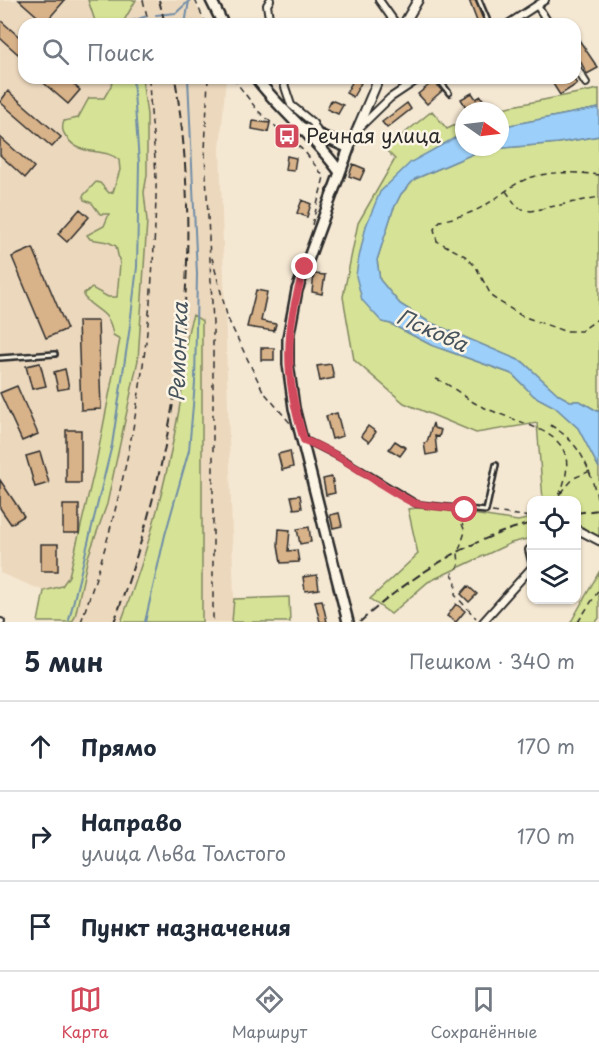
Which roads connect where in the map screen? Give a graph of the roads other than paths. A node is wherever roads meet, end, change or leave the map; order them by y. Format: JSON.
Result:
{"nodes":[{"id":1,"x":211,"y":0,"type":"edge"},
{"id":2,"x":270,"y":0,"type":"edge"},
{"id":3,"x":379,"y":0,"type":"edge"},
{"id":4,"x":418,"y":0,"type":"edge"},
{"id":5,"x":479,"y":0,"type":"edge"},
{"id":6,"x":545,"y":0,"type":"edge"},
{"id":7,"x":537,"y":5,"type":"junction"},
{"id":8,"x":220,"y":18,"type":"edge"},
{"id":9,"x":269,"y":18,"type":"edge"},
{"id":10,"x":392,"y":18,"type":"edge"},
{"id":11,"x":408,"y":18,"type":"edge"},
{"id":12,"x":487,"y":18,"type":"edge"},
{"id":13,"x":517,"y":18,"type":"edge"},
{"id":14,"x":545,"y":18,"type":"edge"},
{"id":15,"x":581,"y":75,"type":"edge"},
{"id":16,"x":586,"y":83,"type":"dead end"},
{"id":17,"x":262,"y":84,"type":"edge"},
{"id":18,"x":284,"y":84,"type":"edge"},
{"id":19,"x":376,"y":84,"type":"edge"},
{"id":20,"x":411,"y":84,"type":"edge"},
{"id":21,"x":442,"y":84,"type":"edge"},
{"id":22,"x":448,"y":93,"type":"dead end"},
{"id":23,"x":301,"y":127,"type":"junction"},
{"id":24,"x":356,"y":131,"type":"junction"},
{"id":25,"x":319,"y":135,"type":"junction"},
{"id":26,"x":349,"y":148,"type":"junction"},
{"id":27,"x":339,"y":171,"type":"junction"},
{"id":28,"x":54,"y":354,"type":"dead end"},
{"id":29,"x":0,"y":358,"type":"edge"},
{"id":30,"x":304,"y":440,"type":"junction"},
{"id":31,"x":496,"y":465,"type":"dead end"},
{"id":32,"x":581,"y":531,"type":"edge"},
{"id":33,"x":599,"y":540,"type":"edge"},
{"id":34,"x":527,"y":571,"type":"edge"},
{"id":35,"x":348,"y":622,"type":"edge"},
{"id":36,"x":481,"y":622,"type":"edge"}],
"edges":[{"from":1,"to":8,"type":"main road"},
{"from":2,"to":9,"type":"street"},
{"from":3,"to":10,"type":"street"},
{"from":4,"to":11,"type":"street"},
{"from":5,"to":12,"type":"lane"},
{"from":6,"to":7,"type":"street"},
{"from":7,"to":13,"type":"street"},
{"from":7,"to":14,"type":"street"},
{"from":15,"to":16,"type":"street"},
{"from":17,"to":23,"type":"main road"},
{"from":18,"to":25,"type":"street"},
{"from":19,"to":24,"type":"street"},
{"from":20,"to":24,"type":"street"},
{"from":21,"to":22,"type":"lane"},
{"from":23,"to":25,"type":"main road"},
{"from":23,"to":27,"type":"main road"},
{"from":24,"to":26,"type":"street"},
{"from":25,"to":26,"type":"main road"},
{"from":26,"to":27,"type":"main road"},
{"from":27,"to":30,"type":"main road"},
{"from":28,"to":29,"type":"lane"},
{"from":30,"to":31,"type":"lane"},
{"from":30,"to":35,"type":"main road"},
{"from":32,"to":33,"type":"street"},
{"from":34,"to":36,"type":"street"}]}
